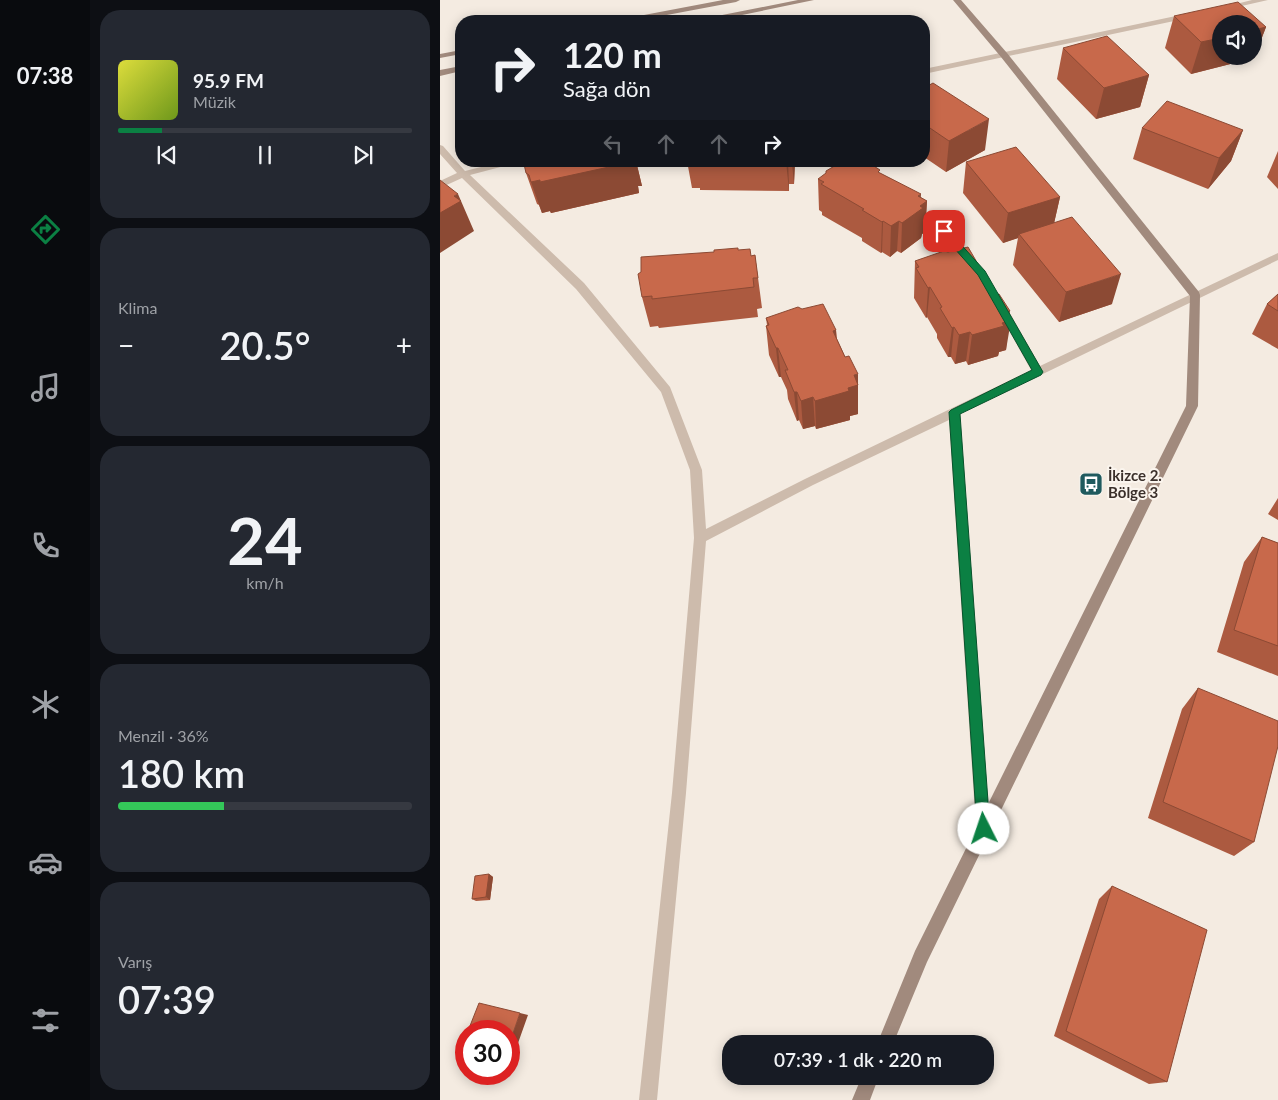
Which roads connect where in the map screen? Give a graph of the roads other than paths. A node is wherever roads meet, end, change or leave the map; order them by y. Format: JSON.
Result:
{"nodes":[{"id":1,"x":736,"y":0,"type":"edge"},
{"id":2,"x":810,"y":0,"type":"edge"},
{"id":3,"x":957,"y":0,"type":"edge"},
{"id":4,"x":1264,"y":0,"type":"edge"},
{"id":5,"x":1215,"y":10,"type":"edge"},
{"id":6,"x":1195,"y":14,"type":"edge"},
{"id":7,"x":655,"y":15,"type":"edge"},
{"id":8,"x":733,"y":15,"type":"edge"},
{"id":9,"x":455,"y":53,"type":"edge"},
{"id":10,"x":1004,"y":55,"type":"junction"},
{"id":11,"x":440,"y":56,"type":"edge"},
{"id":12,"x":455,"y":70,"type":"edge"},
{"id":13,"x":930,"y":71,"type":"edge"},
{"id":14,"x":440,"y":73,"type":"edge"},
{"id":15,"x":440,"y":148,"type":"edge"},
{"id":16,"x":455,"y":165,"type":"edge"},
{"id":17,"x":457,"y":167,"type":"edge"},
{"id":18,"x":493,"y":167,"type":"edge"},
{"id":19,"x":836,"y":167,"type":"edge"},
{"id":20,"x":463,"y":174,"type":"junction"},
{"id":21,"x":856,"y":175,"type":"edge"},
{"id":22,"x":440,"y":185,"type":"edge"},
{"id":23,"x":905,"y":201,"type":"edge"},
{"id":24,"x":1278,"y":256,"type":"edge"},
{"id":25,"x":975,"y":266,"type":"edge"},
{"id":26,"x":1195,"y":295,"type":"junction"},
{"id":27,"x":999,"y":304,"type":"edge"},
{"id":28,"x":1038,"y":372,"type":"junction"},
{"id":29,"x":954,"y":412,"type":"junction"},
{"id":30,"x":700,"y":538,"type":"junction"},
{"id":31,"x":984,"y":829,"type":"junction"},
{"id":32,"x":889,"y":1035,"type":"edge"},
{"id":33,"x":867,"y":1085,"type":"edge"},
{"id":34,"x":648,"y":1100,"type":"edge"},
{"id":35,"x":861,"y":1100,"type":"edge"}],
"edges":[{"from":1,"to":7,"type":"street"},
{"from":2,"to":8,"type":"street"},
{"from":3,"to":10,"type":"street"},
{"from":4,"to":5,"type":"street"},
{"from":6,"to":10,"type":"street"},
{"from":9,"to":11,"type":"street"},
{"from":10,"to":13,"type":"street"},
{"from":10,"to":26,"type":"street"},
{"from":12,"to":14,"type":"street"},
{"from":15,"to":16,"type":"street"},
{"from":17,"to":20,"type":"street"},
{"from":18,"to":20,"type":"street"},
{"from":19,"to":21,"type":"street"},
{"from":20,"to":22,"type":"street"},
{"from":20,"to":30,"type":"street"},
{"from":23,"to":25,"type":"street"},
{"from":24,"to":26,"type":"street"},
{"from":26,"to":28,"type":"street"},
{"from":26,"to":31,"type":"street"},
{"from":27,"to":28,"type":"street"},
{"from":28,"to":29,"type":"street"},
{"from":29,"to":30,"type":"street"},
{"from":29,"to":31,"type":"street"},
{"from":30,"to":34,"type":"street"},
{"from":31,"to":32,"type":"street"},
{"from":33,"to":35,"type":"street"}]}
